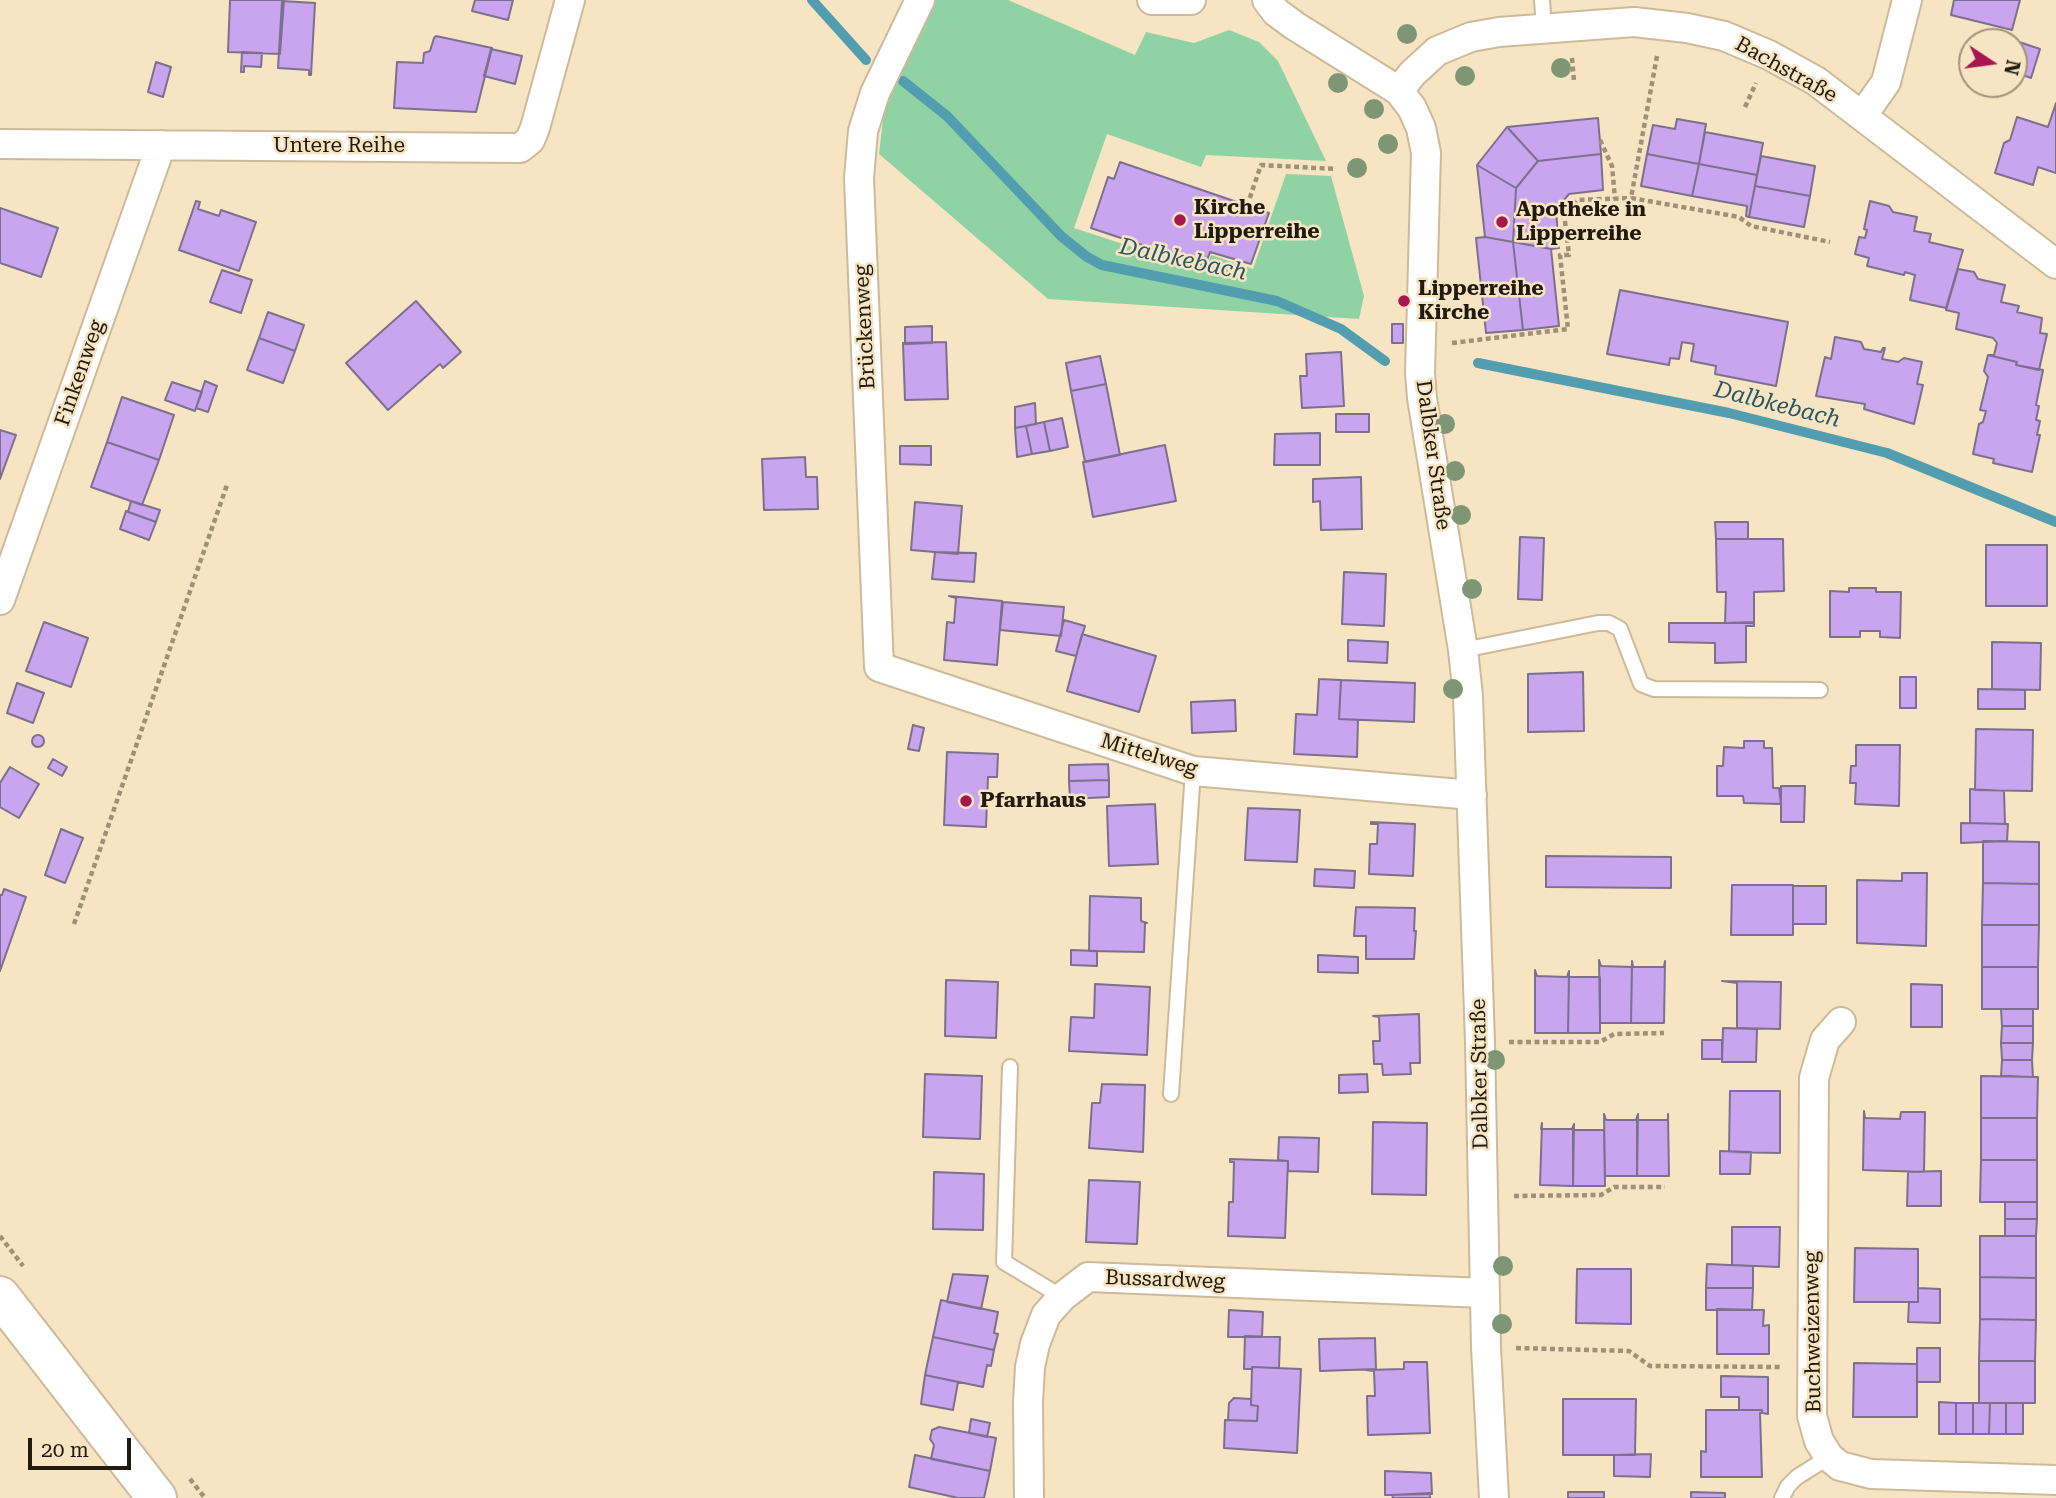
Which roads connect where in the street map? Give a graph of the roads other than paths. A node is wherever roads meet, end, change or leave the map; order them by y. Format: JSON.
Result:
{"nodes":[{"id":1,"x":570,"y":0,"type":"edge"},
{"id":2,"x":920,"y":0,"type":"edge"},
{"id":3,"x":1152,"y":0,"type":"edge"},
{"id":4,"x":1191,"y":0,"type":"edge"},
{"id":5,"x":1267,"y":0,"type":"edge"},
{"id":6,"x":1907,"y":0,"type":"edge"},
{"id":7,"x":1543,"y":14,"type":"edge"},
{"id":8,"x":1399,"y":91,"type":"junction"},
{"id":9,"x":1863,"y":115,"type":"junction"},
{"id":10,"x":0,"y":144,"type":"edge"},
{"id":11,"x":161,"y":145,"type":"junction"},
{"id":12,"x":2056,"y":264,"type":"edge"},
{"id":13,"x":0,"y":600,"type":"edge"},
{"id":14,"x":1463,"y":650,"type":"junction"},
{"id":15,"x":879,"y":667,"type":"joint"},
{"id":16,"x":1820,"y":690,"type":"dead end"},
{"id":17,"x":1193,"y":771,"type":"junction"},
{"id":18,"x":1472,"y":795,"type":"junction"},
{"id":19,"x":1841,"y":1021,"type":"dead end"},
{"id":20,"x":1010,"y":1068,"type":"dead end"},
{"id":21,"x":1171,"y":1094,"type":"dead end"},
{"id":22,"x":1485,"y":1293,"type":"junction"},
{"id":23,"x":0,"y":1296,"type":"edge"},
{"id":24,"x":1062,"y":1297,"type":"junction"},
{"id":25,"x":1829,"y":1457,"type":"junction"},
{"id":26,"x":2056,"y":1480,"type":"edge"},
{"id":27,"x":157,"y":1498,"type":"edge"},
{"id":28,"x":1029,"y":1498,"type":"edge"},
{"id":29,"x":1494,"y":1498,"type":"edge"},
{"id":30,"x":1782,"y":1498,"type":"edge"}],
"edges":[{"from":1,"to":11,"type":"street","name":"Untere Reihe"},
{"from":2,"to":15,"type":"street","name":"Brückenweg"},
{"from":3,"to":4,"type":"street"},
{"from":5,"to":8,"type":"street","name":"Dalbker Straße"},
{"from":6,"to":9,"type":"street"},
{"from":7,"to":8,"type":"street","name":"Bachstraße"},
{"from":7,"to":9,"type":"street","name":"Bachstraße"},
{"from":8,"to":14,"type":"street","name":"Dalbker Straße"},
{"from":9,"to":12,"type":"street","name":"Bachstraße"},
{"from":10,"to":11,"type":"street","name":"Untere Reihe"},
{"from":11,"to":13,"type":"street","name":"Finkenweg"},
{"from":14,"to":16,"type":"lane"},
{"from":14,"to":18,"type":"street","name":"Dalbker Straße"},
{"from":15,"to":17,"type":"street","name":"Mittelweg"},
{"from":17,"to":18,"type":"street","name":"Mittelweg"},
{"from":17,"to":21,"type":"lane"},
{"from":18,"to":22,"type":"street","name":"Dalbker Straße"},
{"from":19,"to":25,"type":"street","name":"Buchweizenweg"},
{"from":20,"to":24,"type":"lane"},
{"from":22,"to":24,"type":"street","name":"Bussardweg"},
{"from":22,"to":29,"type":"street","name":"Dalbker Straße"},
{"from":23,"to":27,"type":"main road"},
{"from":24,"to":28,"type":"street","name":"Bussardweg"},
{"from":25,"to":26,"type":"street"},
{"from":25,"to":30,"type":"lane"}]}
